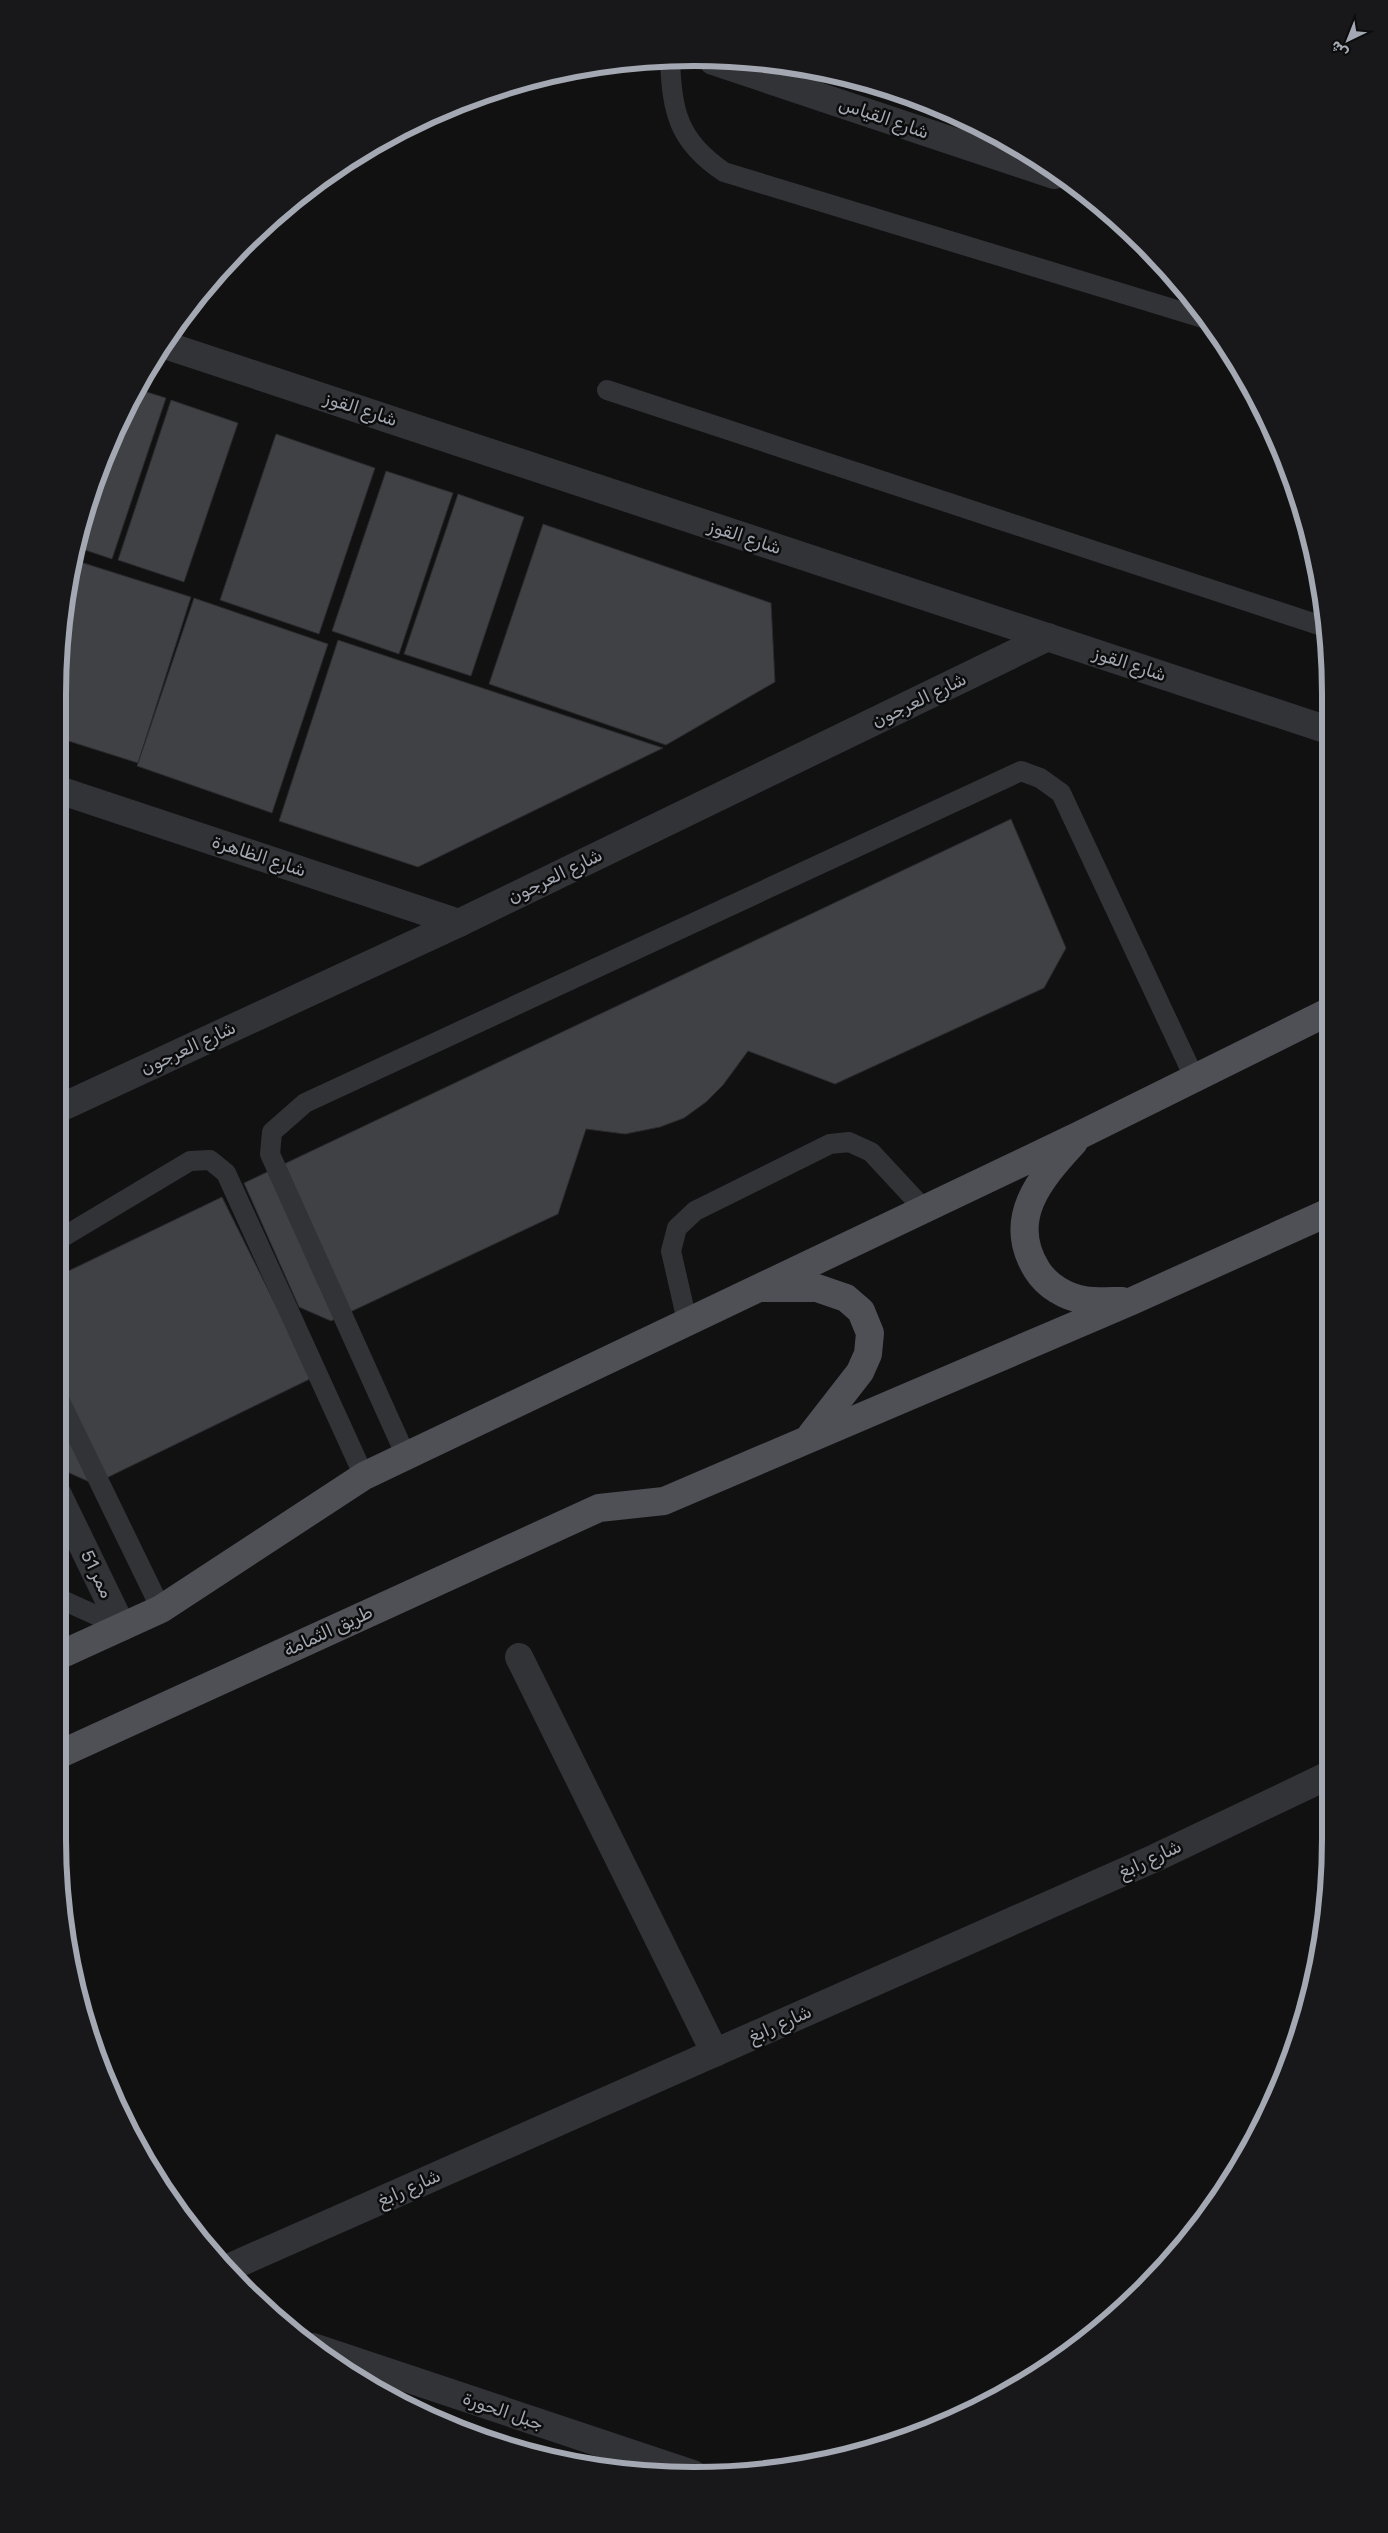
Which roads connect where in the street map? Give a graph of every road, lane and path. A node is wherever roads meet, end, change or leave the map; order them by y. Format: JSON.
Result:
{"nodes":[{"id":1,"x":671,"y":67,"type":"edge"},
{"id":2,"x":735,"y":68,"type":"edge"},
{"id":3,"x":1041,"y":171,"type":"edge"},
{"id":4,"x":1195,"y":317,"type":"edge"},
{"id":5,"x":171,"y":347,"type":"edge"},
{"id":6,"x":607,"y":390,"type":"dead end"},
{"id":7,"x":1317,"y":623,"type":"edge"},
{"id":8,"x":1048,"y":637,"type":"junction"},
{"id":9,"x":1322,"y":728,"type":"edge"},
{"id":10,"x":66,"y":792,"type":"edge"},
{"id":11,"x":459,"y":923,"type":"junction"},
{"id":12,"x":1322,"y":1016,"type":"edge"},
{"id":13,"x":1194,"y":1077,"type":"junction"},
{"id":14,"x":66,"y":1105,"type":"edge"},
{"id":15,"x":1082,"y":1134,"type":"junction"},
{"id":16,"x":923,"y":1208,"type":"junction"},
{"id":17,"x":1322,"y":1215,"type":"edge"},
{"id":18,"x":66,"y":1235,"type":"edge"},
{"id":19,"x":756,"y":1288,"type":"junction"},
{"id":20,"x":1132,"y":1301,"type":"junction"},
{"id":21,"x":687,"y":1321,"type":"junction"},
{"id":22,"x":66,"y":1413,"type":"edge"},
{"id":23,"x":809,"y":1438,"type":"junction"},
{"id":24,"x":406,"y":1456,"type":"junction"},
{"id":25,"x":364,"y":1476,"type":"junction"},
{"id":26,"x":66,"y":1512,"type":"edge"},
{"id":27,"x":66,"y":1602,"type":"edge"},
{"id":28,"x":161,"y":1609,"type":"junction"},
{"id":29,"x":122,"y":1627,"type":"junction"},
{"id":30,"x":66,"y":1652,"type":"edge"},
{"id":31,"x":519,"y":1657,"type":"dead end"},
{"id":32,"x":66,"y":1751,"type":"edge"},
{"id":33,"x":1322,"y":1778,"type":"edge"},
{"id":34,"x":715,"y":2053,"type":"junction"},
{"id":35,"x":234,"y":2265,"type":"edge"},
{"id":36,"x":337,"y":2355,"type":"edge"},
{"id":37,"x":668,"y":2466,"type":"edge"}],
"edges":[{"from":1,"to":4,"type":"lane"},
{"from":2,"to":3,"type":"street","name":"شارع القياس"},
{"from":5,"to":8,"type":"street","name":"شارع القوز"},
{"from":6,"to":7,"type":"lane"},
{"from":8,"to":9,"type":"street","name":"شارع القوز"},
{"from":8,"to":11,"type":"street","name":"شارع العرجون"},
{"from":10,"to":11,"type":"street","name":"شارع الظاهرة"},
{"from":11,"to":14,"type":"street","name":"شارع العرجون"},
{"from":12,"to":13,"type":"main road"},
{"from":13,"to":15,"type":"main road"},
{"from":13,"to":24,"type":"lane"},
{"from":15,"to":16,"type":"main road"},
{"from":15,"to":20,"type":"main road"},
{"from":16,"to":19,"type":"main road"},
{"from":16,"to":21,"type":"lane"},
{"from":17,"to":20,"type":"main road","name":"طريق الثمامة"},
{"from":18,"to":25,"type":"lane"},
{"from":19,"to":21,"type":"main road"},
{"from":19,"to":23,"type":"main road"},
{"from":20,"to":23,"type":"main road","name":"طريق الثمامة"},
{"from":21,"to":24,"type":"main road"},
{"from":22,"to":28,"type":"lane"},
{"from":23,"to":32,"type":"main road","name":"طريق الثمامة"},
{"from":24,"to":25,"type":"main road"},
{"from":25,"to":28,"type":"main road"},
{"from":26,"to":29,"type":"street","name":"ممر 51"},
{"from":27,"to":29,"type":"lane"},
{"from":28,"to":29,"type":"main road"},
{"from":29,"to":30,"type":"main road"},
{"from":31,"to":34,"type":"street"},
{"from":33,"to":34,"type":"street","name":"شارع رابغ"},
{"from":34,"to":35,"type":"street","name":"شارع رابغ"},
{"from":36,"to":37,"type":"street","name":"جبل الحورة"}]}
